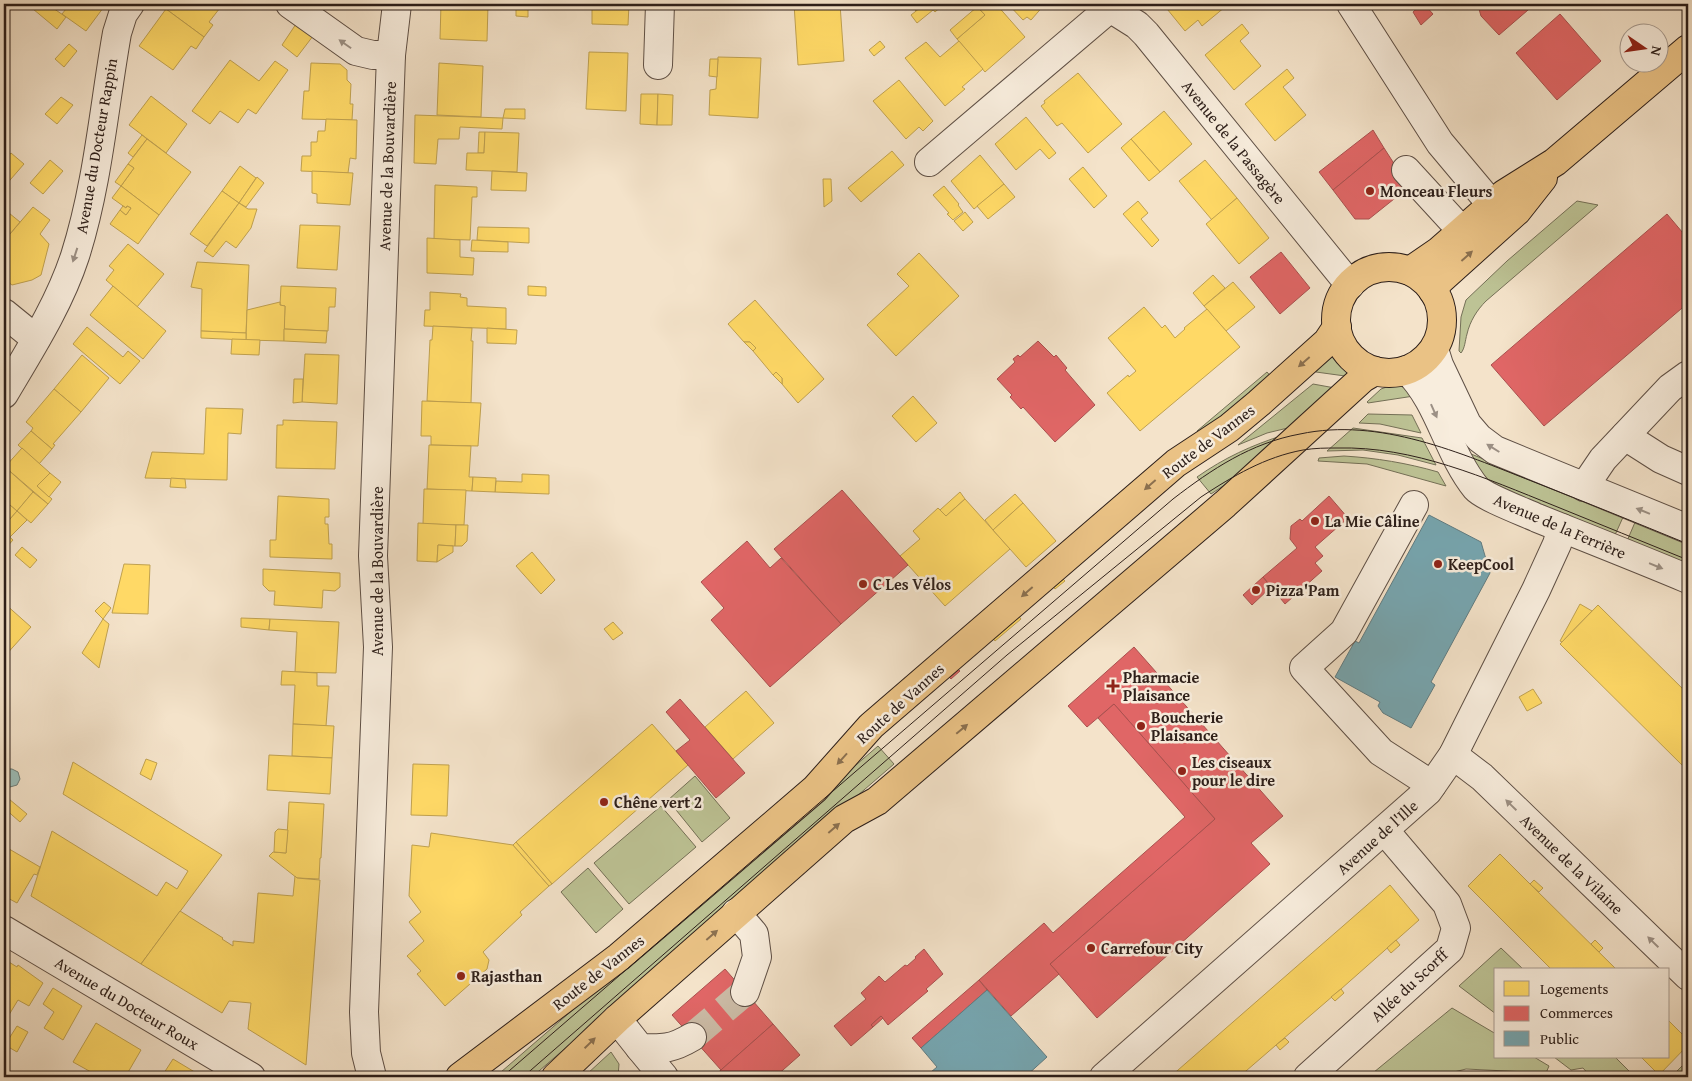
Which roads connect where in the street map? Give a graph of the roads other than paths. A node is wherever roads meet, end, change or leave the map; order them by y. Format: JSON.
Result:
{"nodes":[{"id":1,"x":130,"y":4,"type":"edge"},
{"id":2,"x":290,"y":4,"type":"edge"},
{"id":3,"x":398,"y":4,"type":"edge"},
{"id":4,"x":660,"y":4,"type":"edge"},
{"id":5,"x":1351,"y":4,"type":"edge"},
{"id":6,"x":1109,"y":6,"type":"edge"},
{"id":7,"x":1688,"y":49,"type":"edge"},
{"id":8,"x":391,"y":55,"type":"junction"},
{"id":9,"x":658,"y":65,"type":"dead end"},
{"id":10,"x":929,"y":162,"type":"dead end"},
{"id":11,"x":1555,"y":162,"type":"junction"},
{"id":12,"x":1406,"y":170,"type":"dead end"},
{"id":13,"x":1492,"y":205,"type":"junction"},
{"id":14,"x":1462,"y":231,"type":"junction"},
{"id":15,"x":1410,"y":271,"type":"junction"},
{"id":16,"x":1350,"y":285,"type":"junction"},
{"id":17,"x":1433,"y":291,"type":"junction"},
{"id":18,"x":4,"y":312,"type":"edge"},
{"id":19,"x":1337,"y":327,"type":"junction"},
{"id":20,"x":36,"y":339,"type":"junction"},
{"id":21,"x":1434,"y":349,"type":"junction"},
{"id":22,"x":1408,"y":370,"type":"junction"},
{"id":23,"x":1375,"y":371,"type":"junction"},
{"id":24,"x":1688,"y":375,"type":"edge"},
{"id":25,"x":4,"y":394,"type":"edge"},
{"id":26,"x":1625,"y":436,"type":"junction"},
{"id":27,"x":1688,"y":471,"type":"edge"},
{"id":28,"x":1584,"y":487,"type":"junction"},
{"id":29,"x":1414,"y":505,"type":"dead end"},
{"id":30,"x":1562,"y":528,"type":"junction"},
{"id":31,"x":1688,"y":529,"type":"edge"},
{"id":32,"x":1688,"y":578,"type":"edge"},
{"id":33,"x":1453,"y":755,"type":"junction"},
{"id":34,"x":1432,"y":785,"type":"junction"},
{"id":35,"x":1385,"y":831,"type":"junction"},
{"id":36,"x":736,"y":913,"type":"junction"},
{"id":37,"x":4,"y":930,"type":"edge"},
{"id":38,"x":1688,"y":976,"type":"edge"},
{"id":39,"x":745,"y":992,"type":"tunnel mouth"},
{"id":40,"x":617,"y":1019,"type":"junction"},
{"id":41,"x":692,"y":1037,"type":"tunnel mouth"},
{"id":42,"x":640,"y":1048,"type":"junction"},
{"id":43,"x":1120,"y":1072,"type":"edge"},
{"id":44,"x":251,"y":1077,"type":"edge"},
{"id":45,"x":372,"y":1077,"type":"edge"},
{"id":46,"x":460,"y":1077,"type":"edge"},
{"id":47,"x":556,"y":1077,"type":"edge"},
{"id":48,"x":664,"y":1077,"type":"edge"},
{"id":49,"x":1308,"y":1077,"type":"edge"}],
"edges":[{"from":1,"to":20,"type":"street","name":"Avenue du Docteur Rappin","one_way":true},
{"from":8,"to":2,"type":"street","one_way":true},
{"from":3,"to":8,"type":"street","name":"Avenue de la Bouvardière"},
{"from":4,"to":9,"type":"street"},
{"from":5,"to":13,"type":"street"},
{"from":6,"to":10,"type":"street","name":"Avenue de la Passagère"},
{"from":6,"to":16,"type":"street","name":"Avenue de la Passagère"},
{"from":7,"to":11,"type":"main road"},
{"from":8,"to":45,"type":"street","name":"Avenue de la Bouvardière"},
{"from":11,"to":13,"type":"main road"},
{"from":17,"to":11,"type":"main road","one_way":true},
{"from":12,"to":14,"type":"street"},
{"from":13,"to":14,"type":"main road"},
{"from":14,"to":15,"type":"main road"},
{"from":15,"to":16,"type":"main road"},
{"from":15,"to":17,"type":"main road"},
{"from":16,"to":19,"type":"main road"},
{"from":17,"to":21,"type":"main road"},
{"from":18,"to":20,"type":"street"},
{"from":19,"to":23,"type":"main road"},
{"from":19,"to":46,"type":"main road","name":"Route de Vannes","one_way":true},
{"from":20,"to":25,"type":"street","name":"Avenue du Docteur Rappin"},
{"from":21,"to":22,"type":"main road"},
{"from":28,"to":21,"type":"street","one_way":true},
{"from":22,"to":23,"type":"main road"},
{"from":22,"to":30,"type":"street","name":"Avenue de la Ferrière","one_way":true},
{"from":36,"to":23,"type":"main road","one_way":true},
{"from":24,"to":26,"type":"street"},
{"from":26,"to":27,"type":"street"},
{"from":26,"to":28,"type":"street"},
{"from":31,"to":28,"type":"street","one_way":true},
{"from":29,"to":34,"type":"street"},
{"from":30,"to":32,"type":"street","name":"Avenue de la Ferrière","one_way":true},
{"from":30,"to":33,"type":"street","name":"Avenue de l'Ille"},
{"from":33,"to":34,"type":"street","name":"Avenue de l'Ille"},
{"from":38,"to":33,"type":"street","name":"Avenue de la Vilaine","one_way":true},
{"from":34,"to":35,"type":"street","name":"Avenue de l'Ille"},
{"from":35,"to":43,"type":"street","name":"Avenue de l'Ille"},
{"from":35,"to":49,"type":"street","name":"Allée du Scorff"},
{"from":36,"to":39,"type":"street"},
{"from":40,"to":36,"type":"main road","one_way":true},
{"from":37,"to":44,"type":"street","name":"Avenue du Docteur Roux"},
{"from":40,"to":42,"type":"street"},
{"from":47,"to":40,"type":"main road","one_way":true},
{"from":41,"to":42,"type":"street"},
{"from":42,"to":48,"type":"street"}]}
